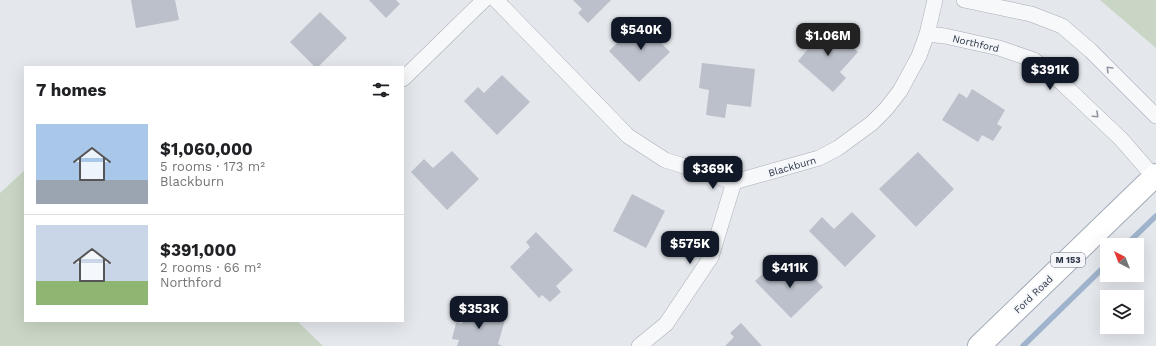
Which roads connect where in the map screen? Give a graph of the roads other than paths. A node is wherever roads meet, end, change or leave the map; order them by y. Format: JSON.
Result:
{"nodes":[{"id":1,"x":484,"y":0,"type":"edge"},
{"id":2,"x":496,"y":0,"type":"edge"},
{"id":3,"x":935,"y":0,"type":"edge"},
{"id":4,"x":964,"y":0,"type":"edge"},
{"id":5,"x":927,"y":34,"type":"junction"},
{"id":6,"x":404,"y":78,"type":"edge"},
{"id":7,"x":1156,"y":116,"type":"edge"},
{"id":8,"x":1155,"y":176,"type":"edge"},
{"id":9,"x":734,"y":182,"type":"junction"},
{"id":10,"x":639,"y":346,"type":"edge"},
{"id":11,"x":979,"y":346,"type":"edge"}],
"edges":[{"from":1,"to":6,"type":"street"},
{"from":2,"to":9,"type":"street"},
{"from":3,"to":5,"type":"street"},
{"from":7,"to":4,"type":"street","one_way":true},
{"from":5,"to":8,"type":"street","name":"Northford","one_way":true},
{"from":5,"to":9,"type":"street","name":"Blackburn"},
{"from":8,"to":11,"type":"main road","name":"Ford Road","number":"M 153"},
{"from":9,"to":10,"type":"street"}]}
